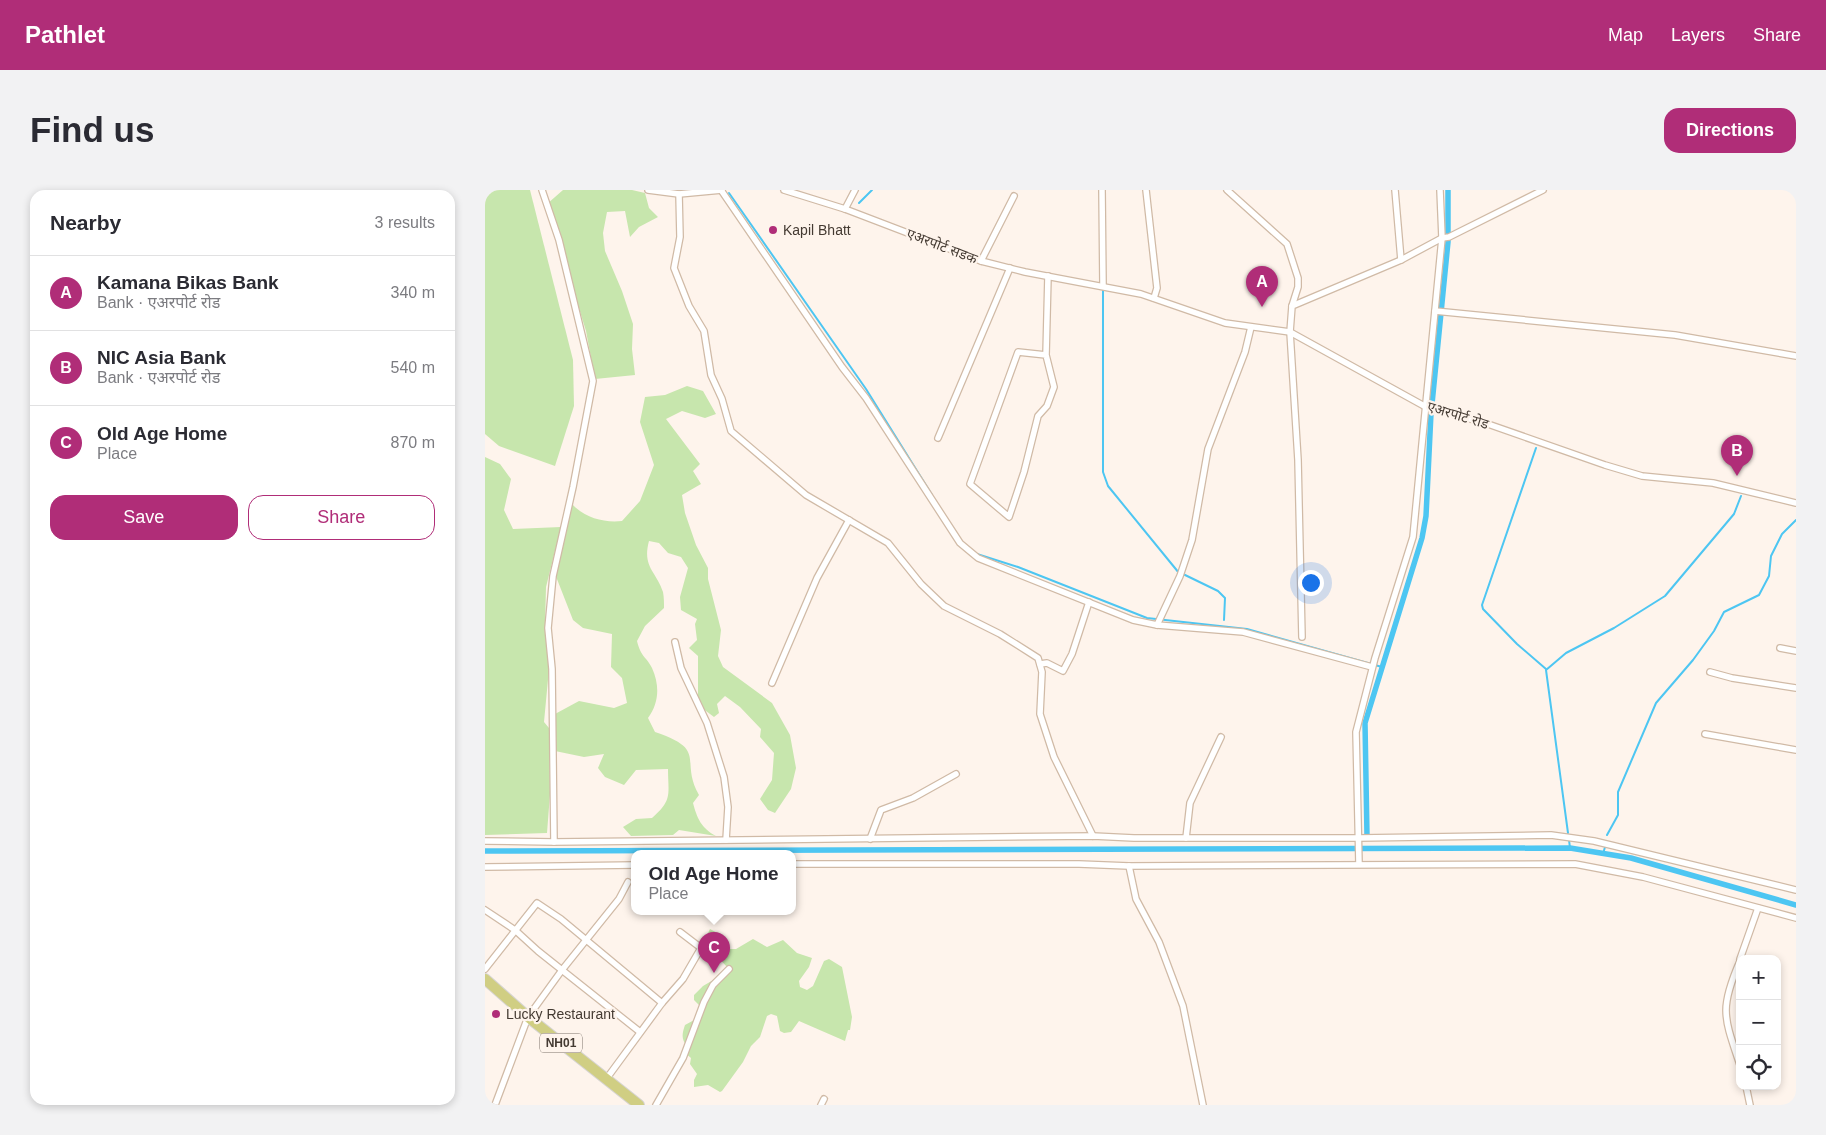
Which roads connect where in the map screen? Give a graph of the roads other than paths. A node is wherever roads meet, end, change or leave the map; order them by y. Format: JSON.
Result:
{"nodes":[{"id":1,"x":542,"y":190,"type":"edge"},
{"id":2,"x":648,"y":190,"type":"edge"},
{"id":3,"x":722,"y":190,"type":"edge"},
{"id":4,"x":784,"y":190,"type":"edge"},
{"id":5,"x":855,"y":190,"type":"edge"},
{"id":6,"x":1102,"y":190,"type":"edge"},
{"id":7,"x":1146,"y":190,"type":"edge"},
{"id":8,"x":1227,"y":190,"type":"edge"},
{"id":9,"x":1395,"y":190,"type":"edge"},
{"id":10,"x":1440,"y":190,"type":"edge"},
{"id":11,"x":1543,"y":190,"type":"edge"},
{"id":12,"x":679,"y":194,"type":"junction"},
{"id":13,"x":1014,"y":196,"type":"dead end"},
{"id":14,"x":845,"y":209,"type":"junction"},
{"id":15,"x":1445,"y":237,"type":"junction"},
{"id":16,"x":1401,"y":260,"type":"junction"},
{"id":17,"x":981,"y":261,"type":"junction"},
{"id":18,"x":1010,"y":268,"type":"junction"},
{"id":19,"x":1048,"y":276,"type":"junction"},
{"id":20,"x":1104,"y":285,"type":"junction"},
{"id":21,"x":1154,"y":298,"type":"junction"},
{"id":22,"x":1292,"y":306,"type":"junction"},
{"id":23,"x":1439,"y":311,"type":"junction"},
{"id":24,"x":1251,"y":327,"type":"junction"},
{"id":25,"x":1290,"y":332,"type":"junction"},
{"id":26,"x":1046,"y":355,"type":"junction"},
{"id":27,"x":1796,"y":356,"type":"edge"},
{"id":28,"x":1426,"y":406,"type":"junction"},
{"id":29,"x":938,"y":438,"type":"dead end"},
{"id":30,"x":1795,"y":503,"type":"edge"},
{"id":31,"x":849,"y":520,"type":"junction"},
{"id":32,"x":1089,"y":602,"type":"junction"},
{"id":33,"x":1157,"y":625,"type":"junction"},
{"id":34,"x":1303,"y":637,"type":"dead end"},
{"id":35,"x":675,"y":642,"type":"dead end"},
{"id":36,"x":1780,"y":648,"type":"dead end"},
{"id":37,"x":1796,"y":651,"type":"edge"},
{"id":38,"x":1040,"y":664,"type":"junction"},
{"id":39,"x":1373,"y":666,"type":"junction"},
{"id":40,"x":1710,"y":672,"type":"dead end"},
{"id":41,"x":772,"y":683,"type":"dead end"},
{"id":42,"x":1796,"y":688,"type":"edge"},
{"id":43,"x":1705,"y":734,"type":"dead end"},
{"id":44,"x":1221,"y":737,"type":"dead end"},
{"id":45,"x":1796,"y":750,"type":"edge"},
{"id":46,"x":956,"y":774,"type":"dead end"},
{"id":47,"x":1093,"y":836,"type":"junction"},
{"id":48,"x":1186,"y":838,"type":"junction"},
{"id":49,"x":1359,"y":838,"type":"junction"},
{"id":50,"x":485,"y":840,"type":"edge"},
{"id":51,"x":726,"y":840,"type":"junction"},
{"id":52,"x":870,"y":840,"type":"junction"},
{"id":53,"x":554,"y":842,"type":"junction"},
{"id":54,"x":1359,"y":862,"type":"junction"},
{"id":55,"x":796,"y":864,"type":"edge"},
{"id":56,"x":631,"y":865,"type":"edge"},
{"id":57,"x":1129,"y":866,"type":"junction"},
{"id":58,"x":485,"y":867,"type":"edge"},
{"id":59,"x":628,"y":882,"type":"dead end"},
{"id":60,"x":1796,"y":890,"type":"edge"},
{"id":61,"x":1759,"y":908,"type":"junction"},
{"id":62,"x":485,"y":910,"type":"edge"},
{"id":63,"x":1796,"y":918,"type":"edge"},
{"id":64,"x":515,"y":930,"type":"junction"},
{"id":65,"x":680,"y":932,"type":"dead end"},
{"id":66,"x":585,"y":941,"type":"junction"},
{"id":67,"x":1742,"y":955,"type":"edge"},
{"id":68,"x":729,"y":968,"type":"dead end"},
{"id":69,"x":485,"y":969,"type":"edge"},
{"id":70,"x":562,"y":970,"type":"junction"},
{"id":71,"x":1736,"y":971,"type":"edge"},
{"id":72,"x":485,"y":979,"type":"edge"},
{"id":73,"x":662,"y":1003,"type":"junction"},
{"id":74,"x":528,"y":1017,"type":"junction"},
{"id":75,"x":641,"y":1032,"type":"junction"},
{"id":76,"x":1736,"y":1053,"type":"edge"},
{"id":77,"x":607,"y":1078,"type":"junction"},
{"id":78,"x":1747,"y":1090,"type":"edge"},
{"id":79,"x":495,"y":1105,"type":"edge"},
{"id":80,"x":639,"y":1105,"type":"edge"},
{"id":81,"x":656,"y":1105,"type":"edge"},
{"id":82,"x":1203,"y":1105,"type":"edge"},
{"id":83,"x":1750,"y":1105,"type":"edge"}],
"edges":[{"from":1,"to":53,"type":"street"},
{"from":2,"to":12,"type":"street"},
{"from":3,"to":12,"type":"street"},
{"from":3,"to":32,"type":"street"},
{"from":4,"to":14,"type":"street","name":"एअरपोर्ट सडक"},
{"from":5,"to":14,"type":"street"},
{"from":6,"to":20,"type":"street"},
{"from":7,"to":21,"type":"street"},
{"from":8,"to":22,"type":"street"},
{"from":9,"to":16,"type":"street"},
{"from":10,"to":15,"type":"street"},
{"from":11,"to":15,"type":"street"},
{"from":12,"to":31,"type":"street"},
{"from":13,"to":17,"type":"street"},
{"from":14,"to":17,"type":"street","name":"एअरपोर्ट सडक"},
{"from":15,"to":16,"type":"street"},
{"from":15,"to":23,"type":"street"},
{"from":16,"to":22,"type":"street"},
{"from":17,"to":18,"type":"street","name":"एअरपोर्ट सडक"},
{"from":18,"to":19,"type":"street","name":"एअरपोर्ट सडक"},
{"from":18,"to":29,"type":"street"},
{"from":19,"to":20,"type":"street","name":"एअरपोर्ट सडक"},
{"from":19,"to":26,"type":"street"},
{"from":20,"to":21,"type":"street","name":"एअरपोर्ट रोड"},
{"from":21,"to":24,"type":"street","name":"एअरपोर्ट रोड"},
{"from":22,"to":25,"type":"street"},
{"from":23,"to":27,"type":"street"},
{"from":23,"to":28,"type":"street"},
{"from":24,"to":25,"type":"street","name":"एअरपोर्ट रोड"},
{"from":24,"to":33,"type":"street"},
{"from":25,"to":28,"type":"street","name":"एअरपोर्ट रोड"},
{"from":25,"to":34,"type":"street"},
{"from":26,"to":26,"type":"street"},
{"from":28,"to":30,"type":"street","name":"एअरपोर्ट रोड"},
{"from":28,"to":39,"type":"street"},
{"from":31,"to":38,"type":"street"},
{"from":31,"to":41,"type":"street"},
{"from":32,"to":33,"type":"street"},
{"from":32,"to":38,"type":"street"},
{"from":33,"to":39,"type":"street"},
{"from":35,"to":51,"type":"street"},
{"from":36,"to":37,"type":"street"},
{"from":38,"to":47,"type":"street"},
{"from":39,"to":49,"type":"street"},
{"from":40,"to":42,"type":"street"},
{"from":43,"to":45,"type":"street"},
{"from":44,"to":48,"type":"street"},
{"from":46,"to":52,"type":"street"},
{"from":47,"to":48,"type":"street"},
{"from":47,"to":52,"type":"street"},
{"from":48,"to":49,"type":"street"},
{"from":49,"to":54,"type":"street"},
{"from":49,"to":60,"type":"street"},
{"from":50,"to":53,"type":"street"},
{"from":51,"to":52,"type":"street"},
{"from":51,"to":53,"type":"street"},
{"from":54,"to":57,"type":"street"},
{"from":54,"to":61,"type":"street"},
{"from":55,"to":57,"type":"street"},
{"from":56,"to":58,"type":"street"},
{"from":57,"to":82,"type":"street"},
{"from":59,"to":66,"type":"street"},
{"from":61,"to":63,"type":"street"},
{"from":61,"to":67,"type":"street"},
{"from":62,"to":64,"type":"street"},
{"from":64,"to":66,"type":"street"},
{"from":64,"to":69,"type":"street"},
{"from":64,"to":70,"type":"street"},
{"from":65,"to":73,"type":"street"},
{"from":66,"to":70,"type":"street"},
{"from":66,"to":73,"type":"street"},
{"from":68,"to":81,"type":"street"},
{"from":70,"to":74,"type":"street"},
{"from":70,"to":75,"type":"street"},
{"from":71,"to":76,"type":"street"},
{"from":72,"to":74,"type":"highway","number":"NH01"},
{"from":73,"to":75,"type":"street"},
{"from":74,"to":77,"type":"highway","number":"NH01"},
{"from":74,"to":79,"type":"street"},
{"from":75,"to":77,"type":"street"},
{"from":77,"to":80,"type":"highway","number":"NH01"},
{"from":78,"to":83,"type":"street"}]}
